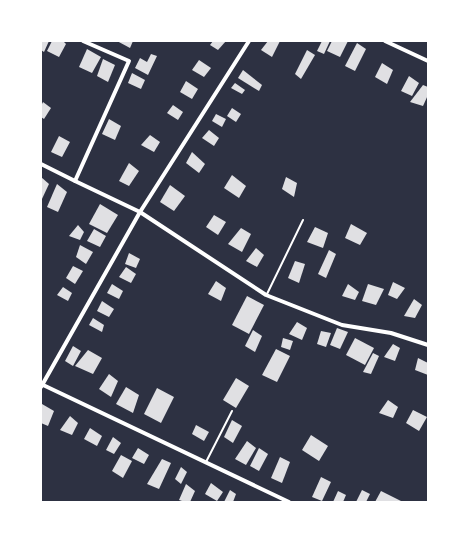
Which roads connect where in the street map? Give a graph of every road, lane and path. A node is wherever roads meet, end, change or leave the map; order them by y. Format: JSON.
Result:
{"nodes":[{"id":1,"x":83,"y":41,"type":"edge"},
{"id":2,"x":249,"y":41,"type":"edge"},
{"id":3,"x":385,"y":41,"type":"edge"},
{"id":4,"x":428,"y":61,"type":"edge"},
{"id":5,"x":41,"y":164,"type":"edge"},
{"id":6,"x":75,"y":181,"type":"junction"},
{"id":7,"x":140,"y":212,"type":"junction"},
{"id":8,"x":303,"y":220,"type":"dead end"},
{"id":9,"x":266,"y":295,"type":"junction"},
{"id":10,"x":428,"y":345,"type":"edge"},
{"id":11,"x":41,"y":385,"type":"edge"},
{"id":12,"x":232,"y":411,"type":"dead end"},
{"id":13,"x":206,"y":463,"type":"junction"},
{"id":14,"x":289,"y":502,"type":"edge"}],
"edges":[{"from":1,"to":6,"type":"street"},
{"from":2,"to":7,"type":"street"},
{"from":3,"to":4,"type":"street"},
{"from":5,"to":6,"type":"street"},
{"from":6,"to":7,"type":"street"},
{"from":7,"to":9,"type":"street"},
{"from":7,"to":11,"type":"street"},
{"from":8,"to":9,"type":"lane"},
{"from":9,"to":10,"type":"street"},
{"from":11,"to":13,"type":"street"},
{"from":12,"to":13,"type":"lane"},
{"from":13,"to":14,"type":"street"}]}
